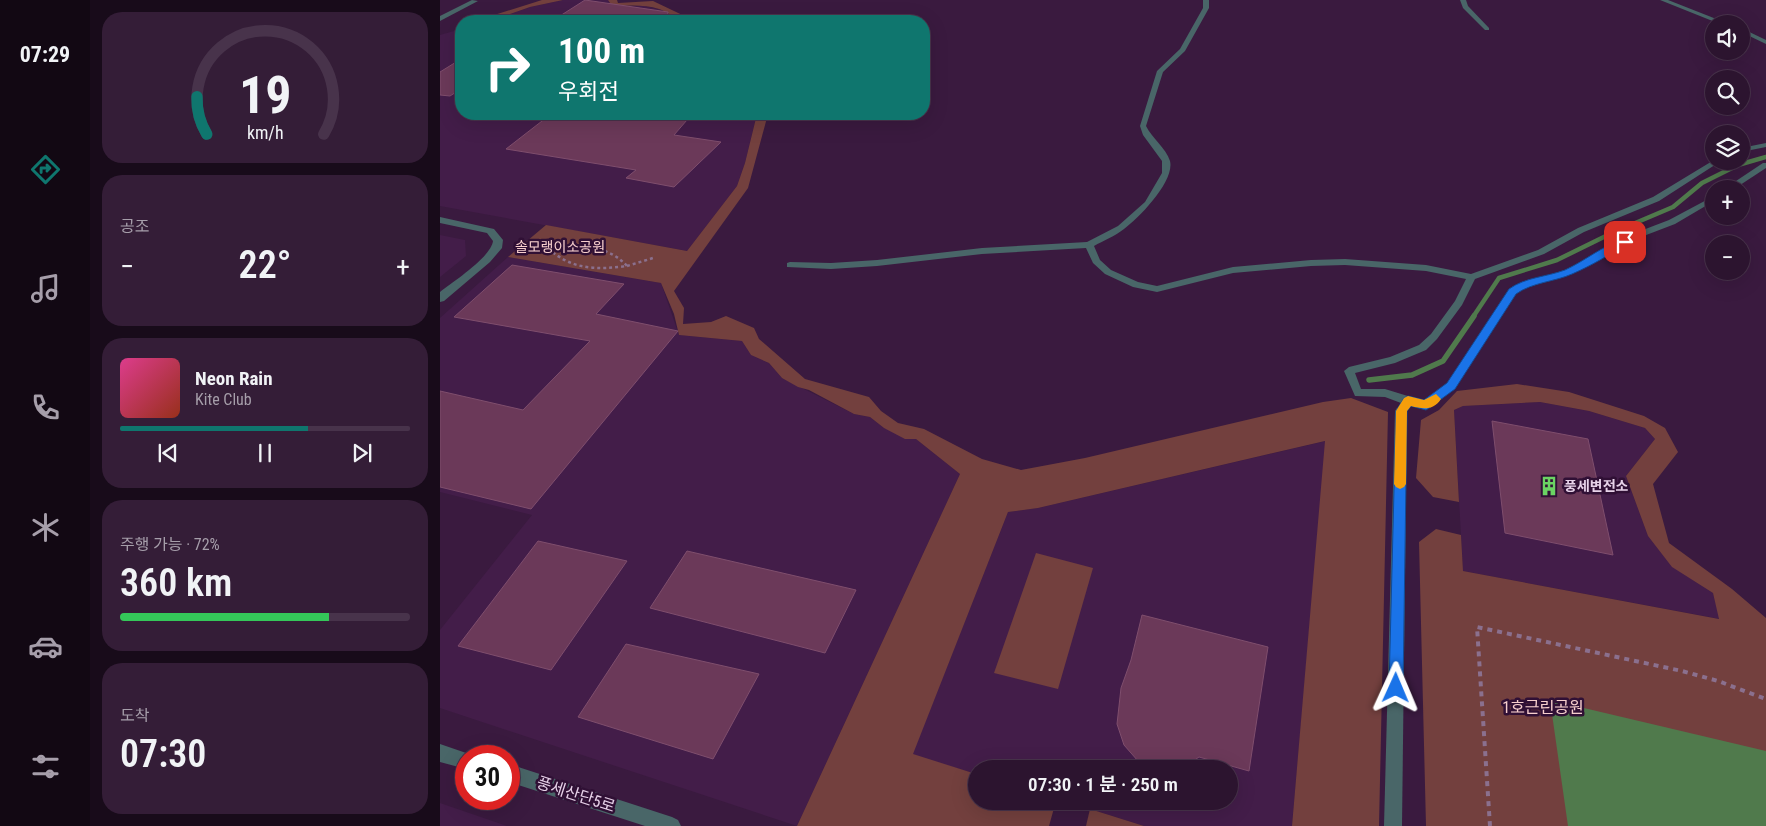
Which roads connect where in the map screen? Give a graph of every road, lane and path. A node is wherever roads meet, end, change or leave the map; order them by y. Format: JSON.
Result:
{"nodes":[{"id":1,"x":473,"y":0,"type":"edge"},
{"id":2,"x":1206,"y":0,"type":"edge"},
{"id":3,"x":1463,"y":0,"type":"edge"},
{"id":4,"x":1663,"y":0,"type":"edge"},
{"id":5,"x":1705,"y":16,"type":"edge"},
{"id":6,"x":440,"y":19,"type":"edge"},
{"id":7,"x":1487,"y":29,"type":"dead end"},
{"id":8,"x":1750,"y":34,"type":"edge"},
{"id":9,"x":1766,"y":42,"type":"edge"},
{"id":10,"x":1766,"y":145,"type":"edge"},
{"id":11,"x":1750,"y":148,"type":"edge"},
{"id":12,"x":1766,"y":165,"type":"edge"},
{"id":13,"x":1705,"y":169,"type":"edge"},
{"id":14,"x":1742,"y":180,"type":"edge"},
{"id":15,"x":1705,"y":203,"type":"edge"},
{"id":16,"x":440,"y":220,"type":"edge"},
{"id":17,"x":526,"y":245,"type":"dead end"},
{"id":18,"x":1089,"y":245,"type":"junction"},
{"id":19,"x":548,"y":248,"type":"junction"},
{"id":20,"x":653,"y":258,"type":"dead end"},
{"id":21,"x":627,"y":266,"type":"junction"},
{"id":22,"x":790,"y":266,"type":"dead end"},
{"id":23,"x":1471,"y":277,"type":"junction"},
{"id":24,"x":440,"y":298,"type":"edge"},
{"id":25,"x":1405,"y":406,"type":"junction"},
{"id":26,"x":1766,"y":699,"type":"edge"},
{"id":27,"x":440,"y":753,"type":"edge"},
{"id":28,"x":455,"y":758,"type":"edge"},
{"id":29,"x":520,"y":776,"type":"edge"},
{"id":30,"x":672,"y":826,"type":"edge"},
{"id":31,"x":1393,"y":826,"type":"edge"},
{"id":32,"x":1490,"y":826,"type":"edge"}],
"edges":[{"from":1,"to":6,"type":"street"},
{"from":2,"to":18,"type":"lane"},
{"from":3,"to":7,"type":"lane"},
{"from":4,"to":5,"type":"lane"},
{"from":8,"to":9,"type":"lane"},
{"from":10,"to":11,"type":"lane"},
{"from":12,"to":14,"type":"lane"},
{"from":13,"to":23,"type":"lane"},
{"from":15,"to":25,"type":"lane"},
{"from":16,"to":24,"type":"street"},
{"from":17,"to":19,"type":"path"},
{"from":18,"to":22,"type":"lane"},
{"from":18,"to":23,"type":"lane"},
{"from":19,"to":21,"type":"path"},
{"from":19,"to":21,"type":"path"},
{"from":20,"to":21,"type":"path"},
{"from":23,"to":25,"type":"lane"},
{"from":25,"to":31,"type":"street"},
{"from":26,"to":32,"type":"path"},
{"from":27,"to":28,"type":"street"},
{"from":29,"to":30,"type":"street","name":"풍세산단5로"}]}
